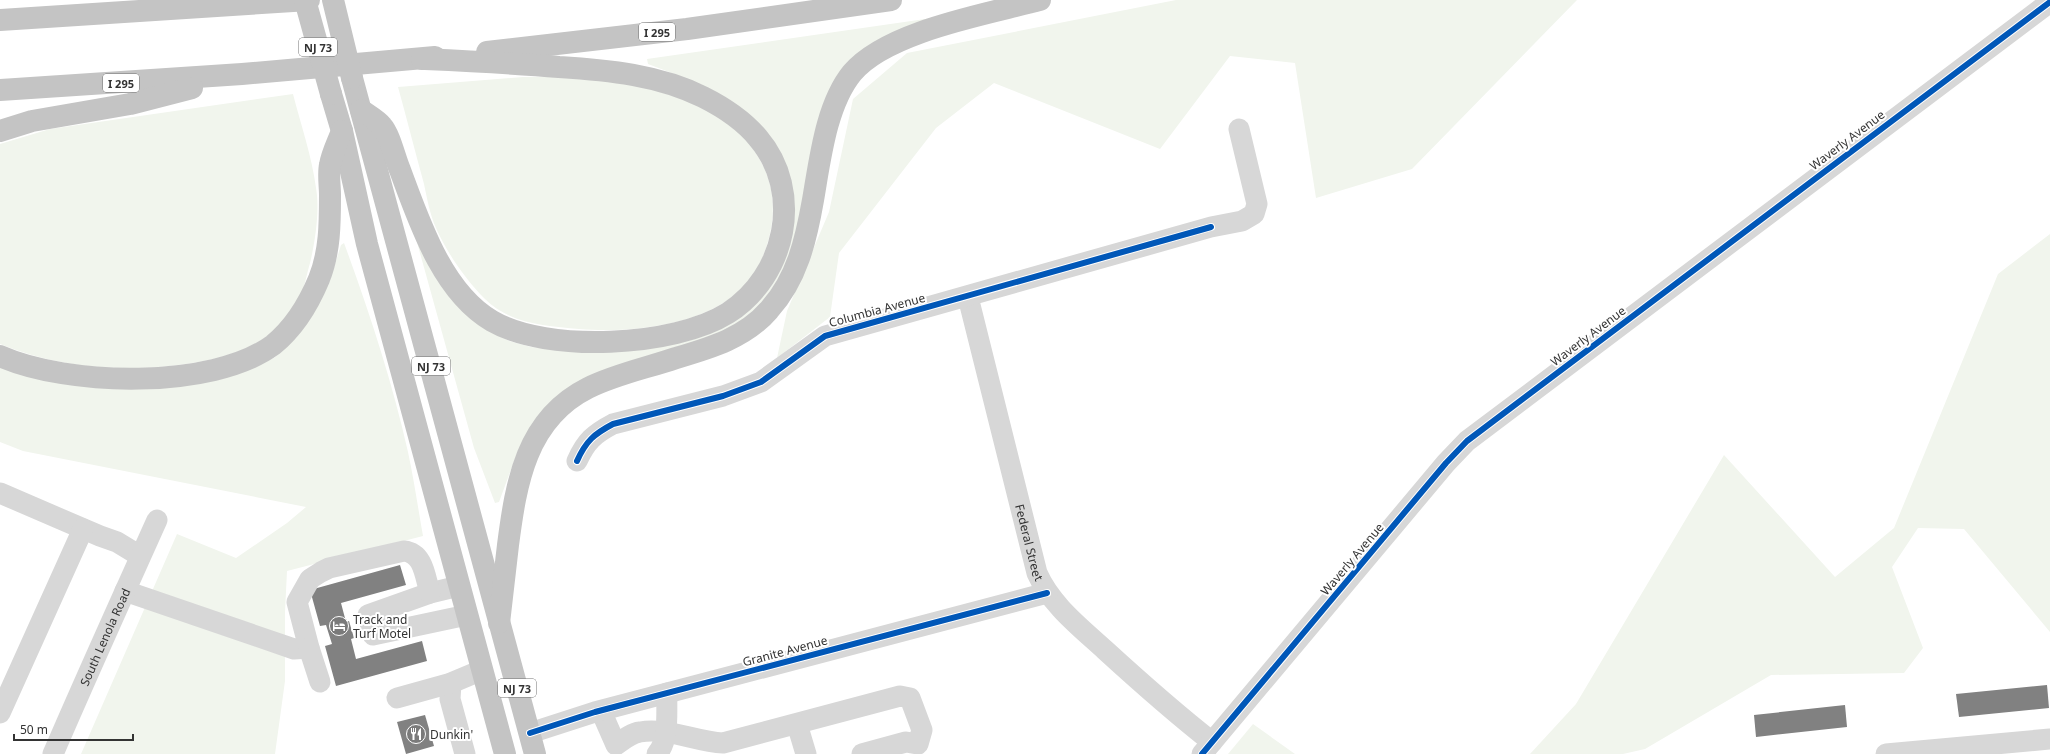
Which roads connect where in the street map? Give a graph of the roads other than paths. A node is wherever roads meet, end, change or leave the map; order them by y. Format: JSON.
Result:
{"nodes":[{"id":1,"x":159,"y":0,"type":"edge"},
{"id":2,"x":305,"y":0,"type":"edge"},
{"id":3,"x":309,"y":0,"type":"edge"},
{"id":4,"x":333,"y":0,"type":"edge"},
{"id":5,"x":891,"y":0,"type":"edge"},
{"id":6,"x":1040,"y":0,"type":"edge"},
{"id":7,"x":2050,"y":2,"type":"edge"},
{"id":8,"x":224,"y":7,"type":"junction"},
{"id":9,"x":0,"y":20,"type":"edge"},
{"id":10,"x":422,"y":59,"type":"junction"},
{"id":11,"x":242,"y":74,"type":"junction"},
{"id":12,"x":0,"y":90,"type":"edge"},
{"id":13,"x":361,"y":110,"type":"junction"},
{"id":14,"x":1239,"y":129,"type":"dead end"},
{"id":15,"x":0,"y":131,"type":"edge"},
{"id":16,"x":342,"y":131,"type":"junction"},
{"id":17,"x":968,"y":297,"type":"junction"},
{"id":18,"x":0,"y":356,"type":"edge"},
{"id":19,"x":577,"y":462,"type":"dead end"},
{"id":20,"x":0,"y":493,"type":"edge"},
{"id":21,"x":157,"y":520,"type":"dead end"},
{"id":22,"x":83,"y":529,"type":"junction"},
{"id":23,"x":140,"y":556,"type":"junction"},
{"id":24,"x":459,"y":586,"type":"junction"},
{"id":25,"x":125,"y":590,"type":"junction"},
{"id":26,"x":430,"y":593,"type":"junction"},
{"id":27,"x":1047,"y":594,"type":"junction"},
{"id":28,"x":467,"y":615,"type":"junction"},
{"id":29,"x":499,"y":623,"type":"junction"},
{"id":30,"x":309,"y":648,"type":"junction"},
{"id":31,"x":482,"y":670,"type":"junction"},
{"id":32,"x":320,"y":682,"type":"dead end"},
{"id":33,"x":451,"y":683,"type":"junction"},
{"id":34,"x":667,"y":693,"type":"junction"},
{"id":35,"x":397,"y":698,"type":"dead end"},
{"id":36,"x":601,"y":710,"type":"junction"},
{"id":37,"x":0,"y":713,"type":"edge"},
{"id":38,"x":797,"y":724,"type":"junction"},
{"id":39,"x":530,"y":733,"type":"junction"},
{"id":40,"x":665,"y":733,"type":"junction"},
{"id":41,"x":2050,"y":739,"type":"edge"},
{"id":42,"x":1207,"y":748,"type":"edge"},
{"id":43,"x":919,"y":749,"type":"edge"},
{"id":44,"x":615,"y":751,"type":"edge"},
{"id":45,"x":54,"y":754,"type":"edge"},
{"id":46,"x":465,"y":754,"type":"edge"},
{"id":47,"x":505,"y":754,"type":"edge"},
{"id":48,"x":535,"y":754,"type":"edge"},
{"id":49,"x":657,"y":754,"type":"edge"},
{"id":50,"x":806,"y":754,"type":"edge"},
{"id":51,"x":862,"y":754,"type":"edge"},
{"id":52,"x":1886,"y":754,"type":"edge"}],
"edges":[{"from":1,"to":8,"type":"highway"},
{"from":2,"to":16,"type":"highway","number":"NJ 73","bridge":true},
{"from":3,"to":8,"type":"highway"},
{"from":4,"to":13,"type":"highway","number":"NJ 73","bridge":true},
{"from":5,"to":10,"type":"highway","number":"I 295"},
{"from":6,"to":29,"type":"highway"},
{"from":7,"to":42,"type":"street","name":"Waverly Avenue"},
{"from":8,"to":9,"type":"highway"},
{"from":10,"to":11,"type":"highway","number":"I 295"},
{"from":10,"to":13,"type":"highway"},
{"from":11,"to":12,"type":"highway","number":"I 295"},
{"from":11,"to":15,"type":"highway"},
{"from":13,"to":29,"type":"highway","number":"NJ 73"},
{"from":14,"to":17,"type":"street","name":"Columbia Avenue"},
{"from":16,"to":18,"type":"highway"},
{"from":16,"to":24,"type":"highway","number":"NJ 73"},
{"from":17,"to":19,"type":"street","name":"Columbia Avenue"},
{"from":17,"to":27,"type":"street","name":"Federal Street"},
{"from":20,"to":22,"type":"street"},
{"from":21,"to":23,"type":"street","name":"South Lenola Road"},
{"from":22,"to":23,"type":"street"},
{"from":22,"to":37,"type":"street"},
{"from":23,"to":25,"type":"street","name":"South Lenola Road"},
{"from":24,"to":26,"type":"street"},
{"from":24,"to":28,"type":"highway","number":"NJ 73"},
{"from":25,"to":30,"type":"street"},
{"from":25,"to":45,"type":"street","name":"South Lenola Road"},
{"from":26,"to":28,"type":"street"},
{"from":26,"to":30,"type":"street"},
{"from":27,"to":34,"type":"street","name":"Granite Avenue"},
{"from":27,"to":42,"type":"street","name":"Federal Street"},
{"from":28,"to":31,"type":"highway","number":"NJ 73"},
{"from":29,"to":39,"type":"highway","number":"NJ 73"},
{"from":30,"to":32,"type":"street"},
{"from":31,"to":33,"type":"street"},
{"from":31,"to":47,"type":"highway","number":"NJ 73"},
{"from":33,"to":35,"type":"street"},
{"from":33,"to":46,"type":"street"},
{"from":34,"to":36,"type":"street","name":"Granite Avenue"},
{"from":34,"to":40,"type":"street"},
{"from":36,"to":39,"type":"street","name":"Granite Avenue"},
{"from":36,"to":44,"type":"street"},
{"from":38,"to":40,"type":"street"},
{"from":38,"to":43,"type":"street"},
{"from":38,"to":50,"type":"street"},
{"from":39,"to":48,"type":"highway","number":"NJ 73"},
{"from":40,"to":44,"type":"street"},
{"from":40,"to":49,"type":"street"},
{"from":41,"to":52,"type":"street"},
{"from":43,"to":51,"type":"street"}]}
